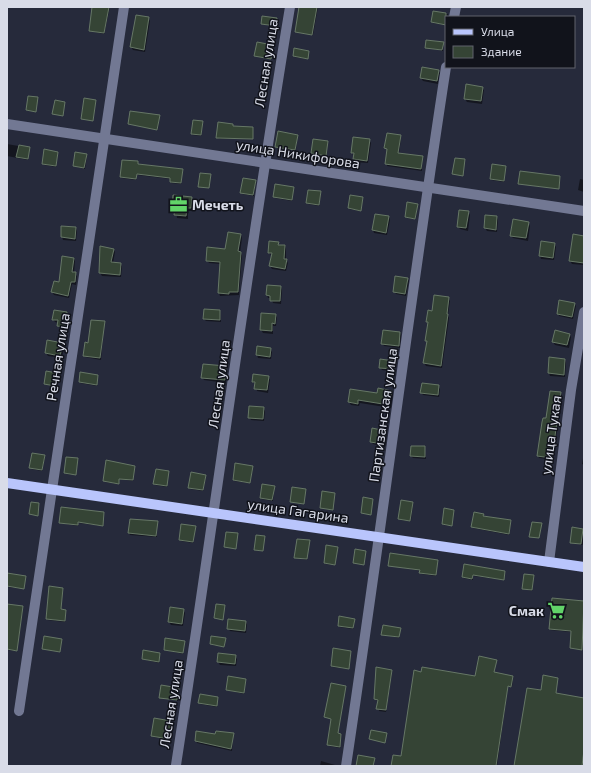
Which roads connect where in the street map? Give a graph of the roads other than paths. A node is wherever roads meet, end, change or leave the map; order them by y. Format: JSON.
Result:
{"nodes":[{"id":1,"x":124,"y":7,"type":"edge"},
{"id":2,"x":290,"y":7,"type":"edge"},
{"id":3,"x":446,"y":68,"type":"edge"},
{"id":4,"x":7,"y":124,"type":"edge"},
{"id":5,"x":105,"y":139,"type":"junction"},
{"id":6,"x":264,"y":163,"type":"junction"},
{"id":7,"x":428,"y":188,"type":"junction"},
{"id":8,"x":584,"y":211,"type":"edge"},
{"id":9,"x":584,"y":312,"type":"edge"},
{"id":10,"x":7,"y":483,"type":"edge"},
{"id":11,"x":52,"y":490,"type":"junction"},
{"id":12,"x":214,"y":513,"type":"junction"},
{"id":13,"x":380,"y":537,"type":"junction"},
{"id":14,"x":549,"y":562,"type":"junction"},
{"id":15,"x":584,"y":567,"type":"edge"},
{"id":16,"x":19,"y":711,"type":"dead end"},
{"id":17,"x":176,"y":765,"type":"dead end"},
{"id":18,"x":346,"y":766,"type":"edge"}],
"edges":[{"from":1,"to":5,"type":"street","name":"Речная улица"},
{"from":2,"to":6,"type":"street","name":"Лесная улица"},
{"from":3,"to":7,"type":"street","name":"Партизанская улица"},
{"from":4,"to":5,"type":"street","name":"улица Никифорова"},
{"from":5,"to":6,"type":"street","name":"улица Никифорова"},
{"from":5,"to":11,"type":"street","name":"Речная улица"},
{"from":6,"to":7,"type":"street","name":"улица Никифорова"},
{"from":6,"to":12,"type":"street","name":"Лесная улица"},
{"from":7,"to":8,"type":"street","name":"улица Никифорова"},
{"from":7,"to":13,"type":"street","name":"Партизанская улица"},
{"from":9,"to":14,"type":"street","name":"улица Тукая"},
{"from":10,"to":11,"type":"main road","name":"улица Гагарина"},
{"from":11,"to":12,"type":"main road","name":"улица Гагарина"},
{"from":11,"to":16,"type":"street","name":"Речная улица"},
{"from":12,"to":13,"type":"main road","name":"улица Гагарина"},
{"from":12,"to":17,"type":"street","name":"Лесная улица"},
{"from":13,"to":14,"type":"main road","name":"улица Гагарина"},
{"from":13,"to":18,"type":"street","name":"Партизанская улица"},
{"from":14,"to":15,"type":"main road","name":"улица Гагарина"}]}
